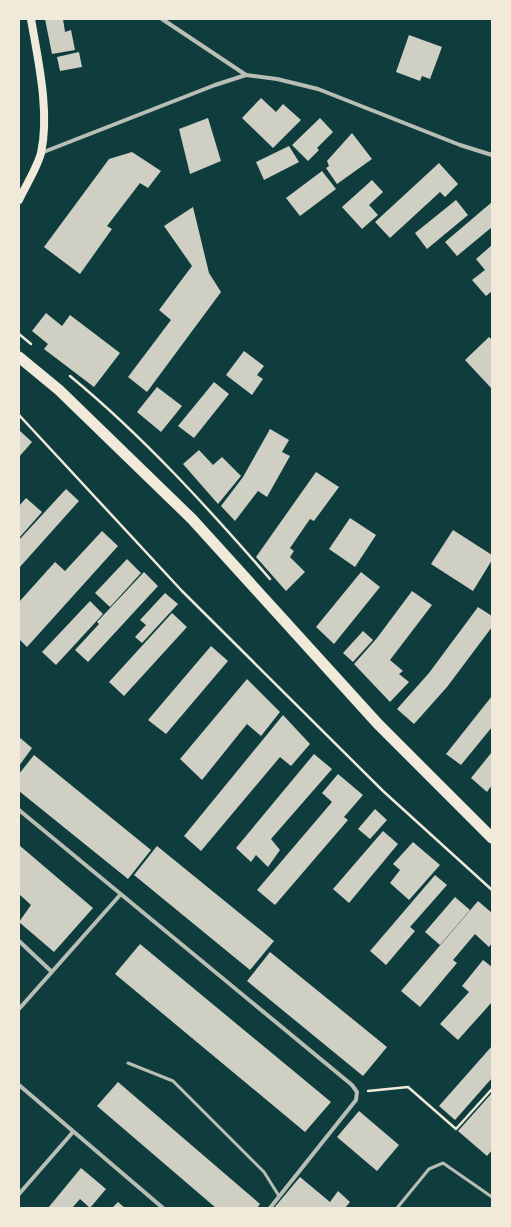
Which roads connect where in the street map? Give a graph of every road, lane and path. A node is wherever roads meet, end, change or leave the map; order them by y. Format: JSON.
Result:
{"nodes":[{"id":1,"x":31,"y":19,"type":"edge"},
{"id":2,"x":162,"y":19,"type":"edge"},
{"id":3,"x":246,"y":76,"type":"junction"},
{"id":4,"x":41,"y":154,"type":"junction"},
{"id":5,"x":492,"y":155,"type":"edge"},
{"id":6,"x":19,"y":200,"type":"edge"},
{"id":7,"x":19,"y":357,"type":"edge"},
{"id":8,"x":19,"y":415,"type":"edge"},
{"id":9,"x":19,"y":810,"type":"edge"},
{"id":10,"x":492,"y":838,"type":"edge"},
{"id":11,"x":492,"y":890,"type":"edge"},
{"id":12,"x":120,"y":895,"type":"junction"},
{"id":13,"x":19,"y":942,"type":"edge"},
{"id":14,"x":52,"y":972,"type":"junction"},
{"id":15,"x":19,"y":1009,"type":"edge"},
{"id":16,"x":128,"y":1063,"type":"dead end"},
{"id":17,"x":19,"y":1085,"type":"edge"},
{"id":18,"x":492,"y":1089,"type":"edge"},
{"id":19,"x":357,"y":1092,"type":"junction"},
{"id":20,"x":73,"y":1132,"type":"junction"},
{"id":21,"x":19,"y":1194,"type":"edge"},
{"id":22,"x":279,"y":1196,"type":"junction"},
{"id":23,"x":492,"y":1197,"type":"edge"},
{"id":24,"x":163,"y":1208,"type":"edge"},
{"id":25,"x":270,"y":1208,"type":"edge"},
{"id":26,"x":397,"y":1208,"type":"edge"}],
"edges":[{"from":1,"to":4,"type":"main road"},
{"from":2,"to":3,"type":"street"},
{"from":3,"to":4,"type":"street"},
{"from":3,"to":5,"type":"street"},
{"from":4,"to":6,"type":"main road"},
{"from":7,"to":10,"type":"highway"},
{"from":8,"to":11,"type":"path"},
{"from":9,"to":12,"type":"street"},
{"from":12,"to":14,"type":"street"},
{"from":12,"to":19,"type":"street"},
{"from":13,"to":14,"type":"street"},
{"from":14,"to":15,"type":"street"},
{"from":16,"to":22,"type":"lane"},
{"from":17,"to":20,"type":"street"},
{"from":18,"to":19,"type":"path"},
{"from":19,"to":22,"type":"street"},
{"from":20,"to":21,"type":"street"},
{"from":20,"to":24,"type":"street"},
{"from":22,"to":25,"type":"street"},
{"from":23,"to":26,"type":"lane"}]}
